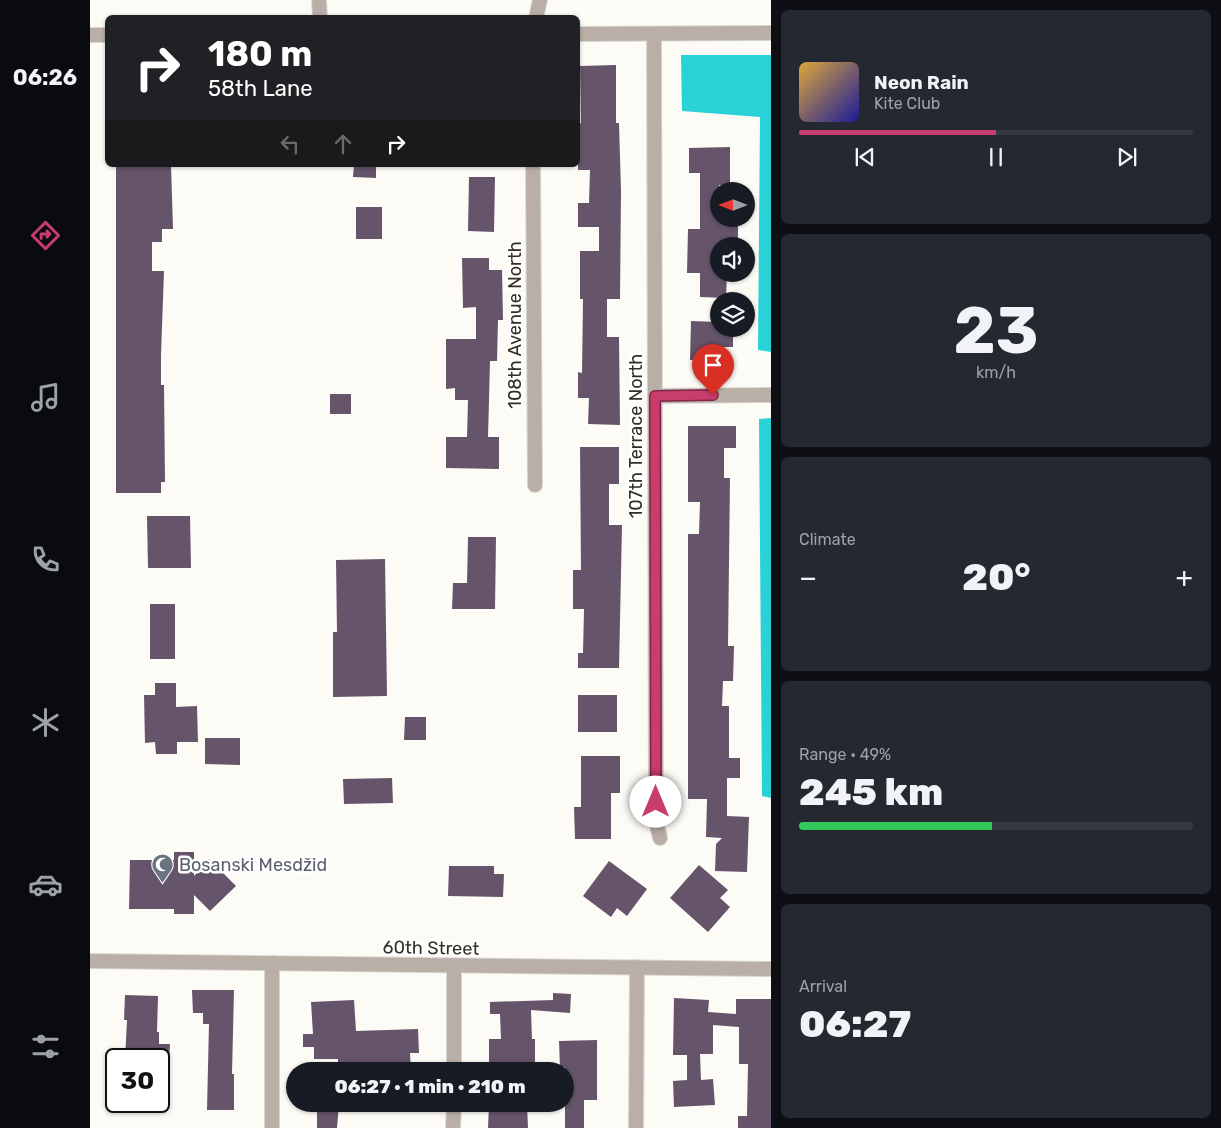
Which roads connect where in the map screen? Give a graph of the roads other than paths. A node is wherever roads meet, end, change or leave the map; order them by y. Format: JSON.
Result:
{"nodes":[{"id":1,"x":319,"y":0,"type":"edge"},
{"id":2,"x":540,"y":0,"type":"edge"},
{"id":3,"x":320,"y":15,"type":"edge"},
{"id":4,"x":537,"y":15,"type":"edge"},
{"id":5,"x":771,"y":33,"type":"edge"},
{"id":6,"x":580,"y":34,"type":"edge"},
{"id":7,"x":654,"y":34,"type":"junction"},
{"id":8,"x":90,"y":35,"type":"edge"},
{"id":9,"x":105,"y":35,"type":"edge"},
{"id":10,"x":532,"y":167,"type":"edge"},
{"id":11,"x":771,"y":395,"type":"edge"},
{"id":12,"x":655,"y":396,"type":"junction"},
{"id":13,"x":535,"y":485,"type":"dead end"},
{"id":14,"x":660,"y":838,"type":"dead end"},
{"id":15,"x":90,"y":961,"type":"edge"},
{"id":16,"x":272,"y":963,"type":"junction"},
{"id":17,"x":454,"y":967,"type":"junction"},
{"id":18,"x":637,"y":967,"type":"junction"},
{"id":19,"x":771,"y":969,"type":"edge"},
{"id":20,"x":454,"y":1062,"type":"edge"},
{"id":21,"x":454,"y":1112,"type":"edge"},
{"id":22,"x":272,"y":1128,"type":"edge"},
{"id":23,"x":454,"y":1128,"type":"edge"},
{"id":24,"x":636,"y":1128,"type":"edge"}],
"edges":[{"from":1,"to":3,"type":"street"},
{"from":2,"to":4,"type":"street"},
{"from":5,"to":7,"type":"street"},
{"from":6,"to":7,"type":"street"},
{"from":7,"to":12,"type":"street","name":"107th Terrace North"},
{"from":8,"to":9,"type":"street"},
{"from":10,"to":13,"type":"street","name":"108th Avenue North"},
{"from":11,"to":12,"type":"street"},
{"from":12,"to":14,"type":"street","name":"107th Terrace North"},
{"from":15,"to":16,"type":"street","name":"60th Street"},
{"from":16,"to":17,"type":"street","name":"60th Street"},
{"from":16,"to":22,"type":"street"},
{"from":17,"to":18,"type":"street","name":"60th Street"},
{"from":17,"to":20,"type":"street"},
{"from":18,"to":19,"type":"street","name":"60th Street"},
{"from":18,"to":24,"type":"street"},
{"from":21,"to":23,"type":"street"}]}
